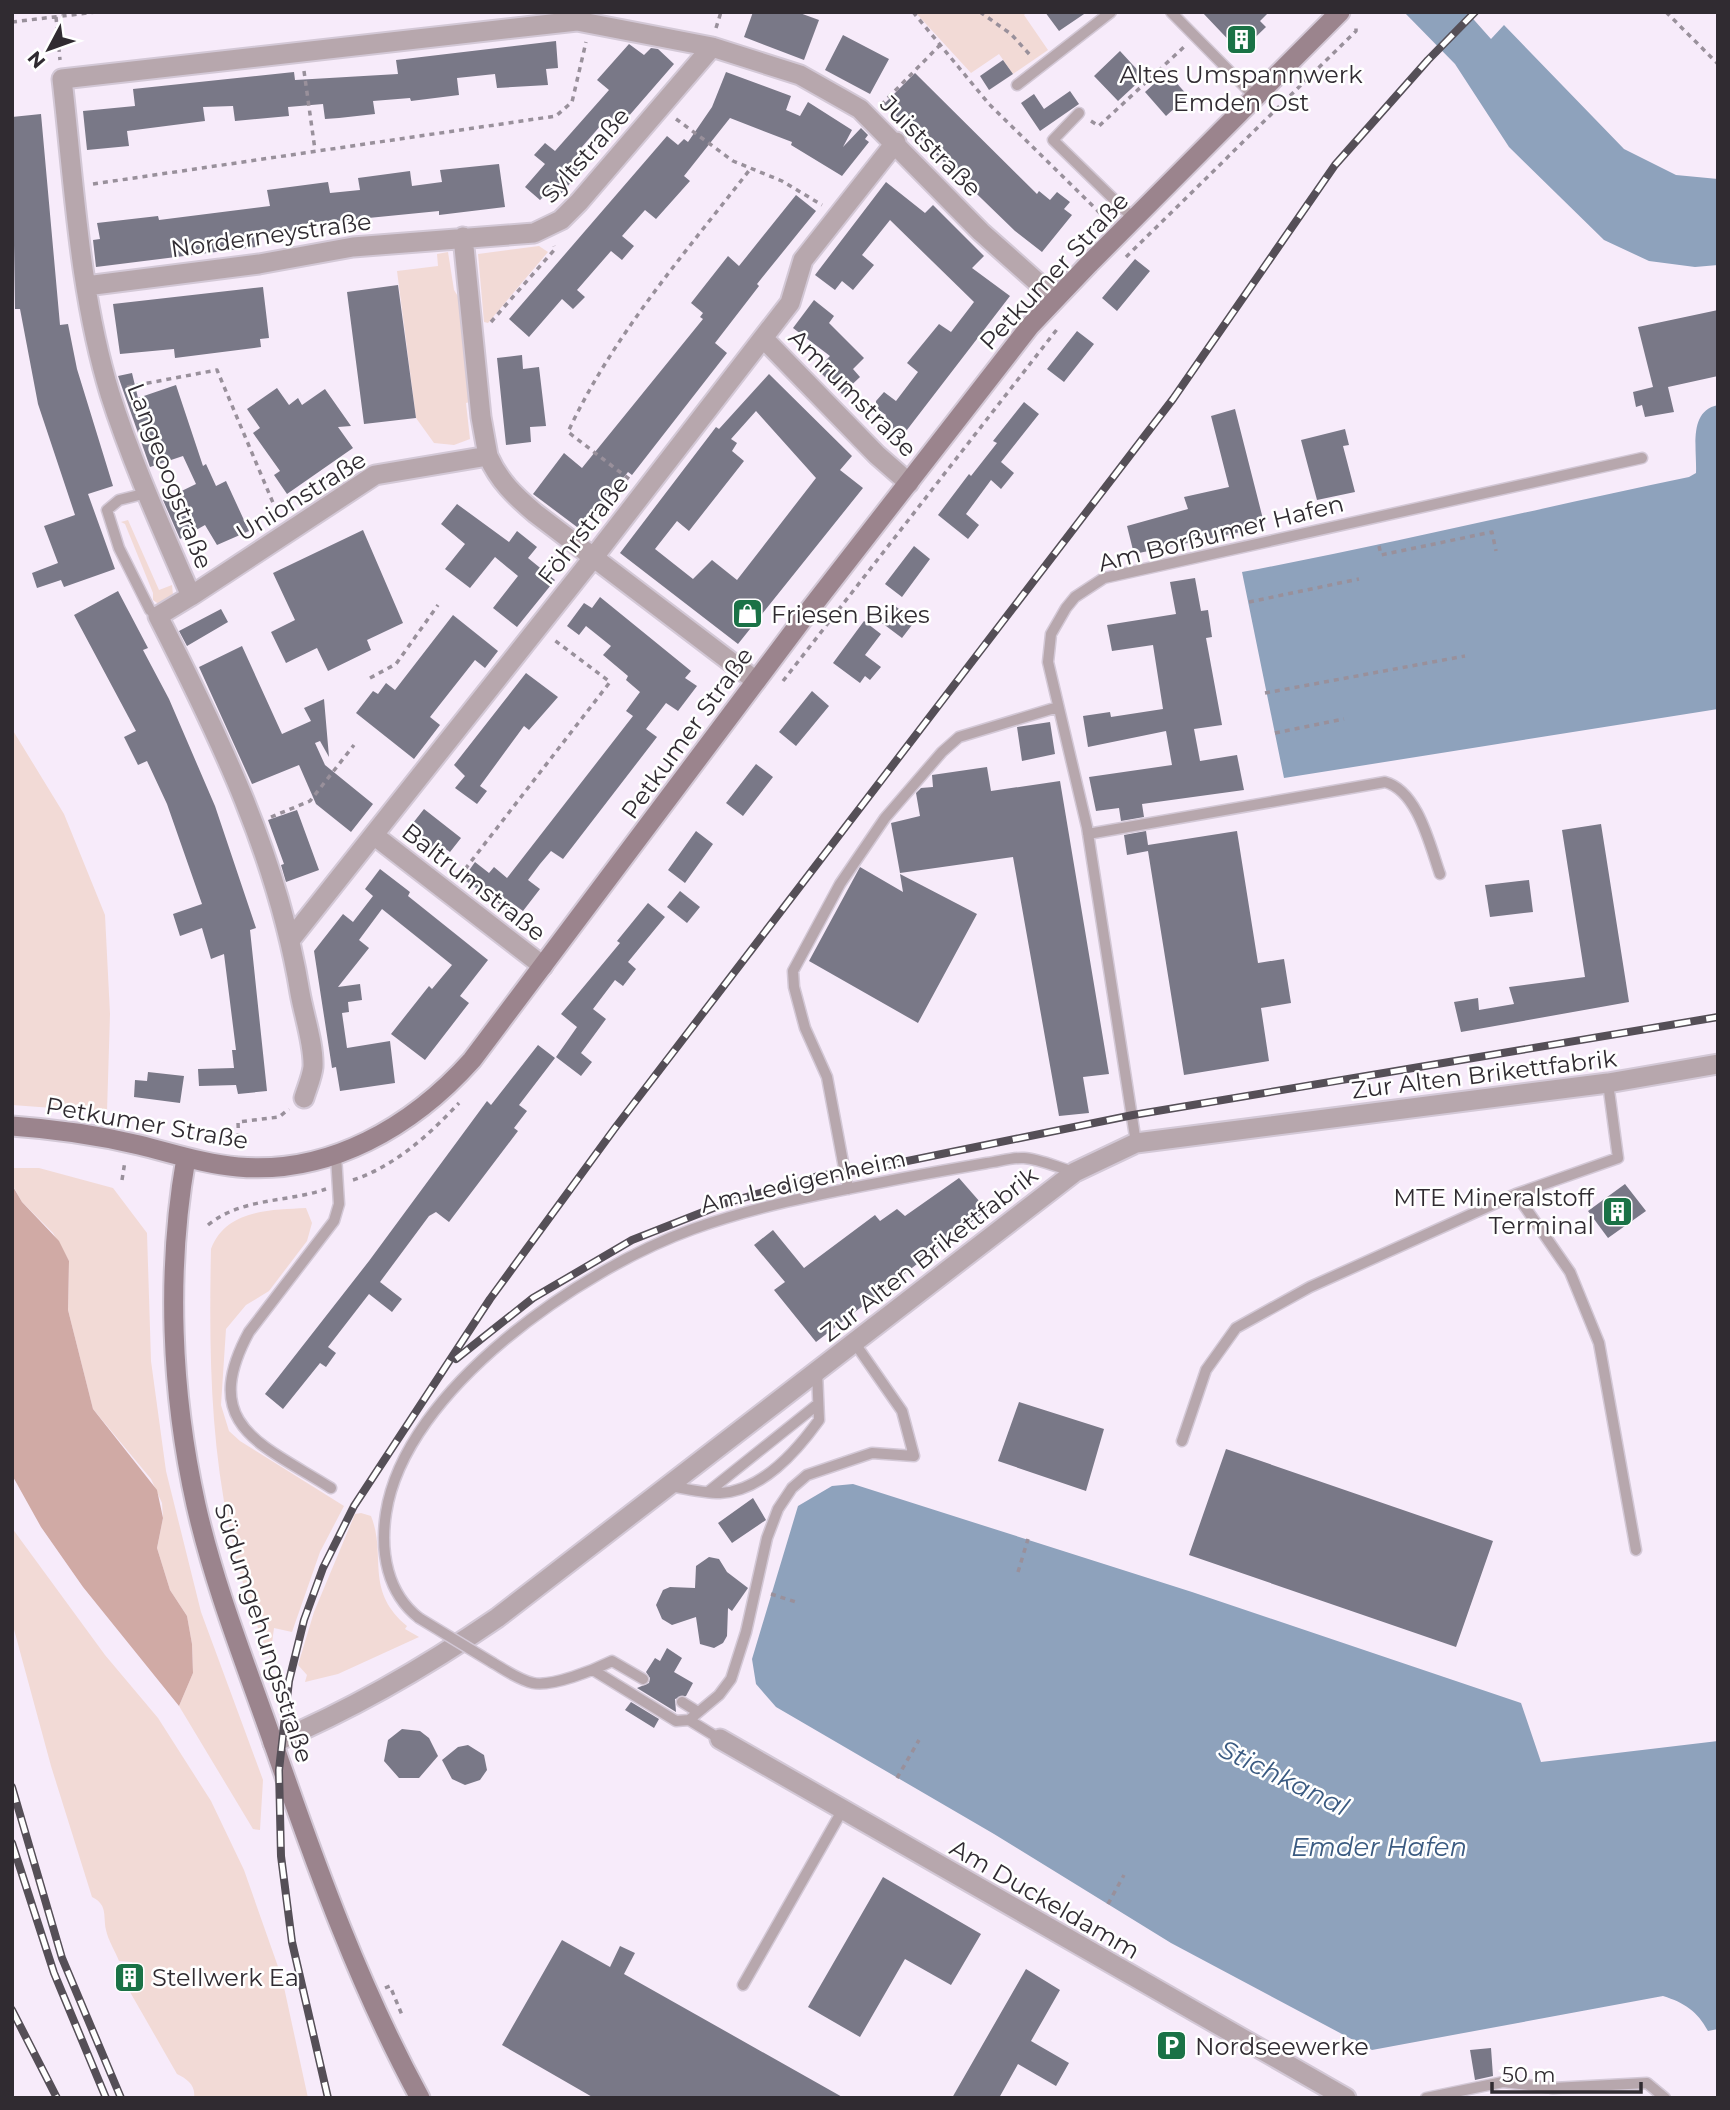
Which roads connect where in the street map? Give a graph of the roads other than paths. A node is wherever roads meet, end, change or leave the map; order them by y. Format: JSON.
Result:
{"nodes":[{"id":1,"x":1111,"y":12,"type":"edge"},
{"id":2,"x":1171,"y":12,"type":"edge"},
{"id":3,"x":1340,"y":12,"type":"edge"},
{"id":4,"x":712,"y":47,"type":"junction"},
{"id":5,"x":62,"y":79,"type":"joint"},
{"id":6,"x":1017,"y":85,"type":"dead end"},
{"id":7,"x":1255,"y":97,"type":"junction"},
{"id":8,"x":1079,"y":114,"type":"road end"},
{"id":9,"x":896,"y":142,"type":"junction"},
{"id":10,"x":1127,"y":226,"type":"junction"},
{"id":11,"x":463,"y":237,"type":"junction"},
{"id":12,"x":86,"y":286,"type":"junction"},
{"id":13,"x":1055,"y":298,"type":"junction"},
{"id":14,"x":763,"y":338,"type":"junction"},
{"id":15,"x":488,"y":456,"type":"junction"},
{"id":16,"x":1642,"y":458,"type":"dead end"},
{"id":17,"x":909,"y":483,"type":"junction"},
{"id":18,"x":147,"y":493,"type":"junction"},
{"id":19,"x":593,"y":558,"type":"junction"},
{"id":20,"x":191,"y":596,"type":"junction"},
{"id":21,"x":158,"y":616,"type":"junction"},
{"id":22,"x":756,"y":681,"type":"junction"},
{"id":23,"x":1058,"y":706,"type":"junction"},
{"id":24,"x":1088,"y":834,"type":"junction"},
{"id":25,"x":375,"y":836,"type":"junction"},
{"id":26,"x":1440,"y":874,"type":"dead end"},
{"id":27,"x":291,"y":939,"type":"junction"},
{"id":28,"x":543,"y":966,"type":"junction"},
{"id":29,"x":1718,"y":1064,"type":"edge"},
{"id":30,"x":1608,"y":1083,"type":"junction"},
{"id":31,"x":304,"y":1098,"type":"road end"},
{"id":32,"x":12,"y":1126,"type":"edge"},
{"id":33,"x":1136,"y":1143,"type":"junction"},
{"id":34,"x":336,"y":1156,"type":"junction"},
{"id":35,"x":186,"y":1158,"type":"junction"},
{"id":36,"x":1075,"y":1172,"type":"junction"},
{"id":37,"x":848,"y":1189,"type":"junction"},
{"id":38,"x":1516,"y":1194,"type":"junction"},
{"id":39,"x":854,"y":1342,"type":"junction"},
{"id":40,"x":817,"y":1370,"type":"junction"},
{"id":41,"x":818,"y":1404,"type":"junction"},
{"id":42,"x":1182,"y":1441,"type":"dead end"},
{"id":43,"x":667,"y":1486,"type":"junction"},
{"id":44,"x":331,"y":1488,"type":"dead end"},
{"id":45,"x":708,"y":1492,"type":"junction"},
{"id":46,"x":1636,"y":1550,"type":"dead end"},
{"id":47,"x":593,"y":1670,"type":"junction"},
{"id":48,"x":643,"y":1679,"type":"dead end"},
{"id":49,"x":682,"y":1702,"type":"dead end"},
{"id":50,"x":698,"y":1712,"type":"junction"},
{"id":51,"x":689,"y":1720,"type":"junction"},
{"id":52,"x":720,"y":1740,"type":"joint"},
{"id":53,"x":273,"y":1743,"type":"junction"},
{"id":54,"x":842,"y":1811,"type":"junction"},
{"id":55,"x":743,"y":1984,"type":"dead end"},
{"id":56,"x":420,"y":2098,"type":"edge"},
{"id":57,"x":1346,"y":2098,"type":"edge"},
{"id":58,"x":1426,"y":2098,"type":"edge"},
{"id":59,"x":1665,"y":2098,"type":"edge"}],
"edges":[{"from":1,"to":6,"type":"lane"},
{"from":2,"to":7,"type":"lane"},
{"from":3,"to":7,"type":"main road","name":"Petkumer Straße"},
{"from":4,"to":5,"type":"street","name":"Juiststraße"},
{"from":4,"to":9,"type":"street","name":"Juiststraße"},
{"from":4,"to":11,"type":"street","name":"Syltstraße"},
{"from":5,"to":12,"type":"street","name":"Langeoogstraße"},
{"from":7,"to":10,"type":"main road","name":"Petkumer Straße"},
{"from":8,"to":10,"type":"lane"},
{"from":9,"to":13,"type":"street","name":"Juiststraße"},
{"from":9,"to":14,"type":"street","name":"Föhrstraße"},
{"from":10,"to":13,"type":"main road","name":"Petkumer Straße"},
{"from":11,"to":12,"type":"street","name":"Norderneystraße"},
{"from":11,"to":15,"type":"street"},
{"from":12,"to":18,"type":"street","name":"Langeoogstraße"},
{"from":13,"to":17,"type":"main road","name":"Petkumer Straße"},
{"from":14,"to":17,"type":"street","name":"Amrumstraße"},
{"from":14,"to":19,"type":"street","name":"Föhrstraße"},
{"from":15,"to":19,"type":"street"},
{"from":15,"to":20,"type":"street","name":"Unionstraße"},
{"from":16,"to":23,"type":"lane","name":"Am Borßumer Hafen"},
{"from":17,"to":22,"type":"main road","name":"Petkumer Straße"},
{"from":18,"to":20,"type":"street","name":"Langeoogstraße"},
{"from":18,"to":21,"type":"lane"},
{"from":19,"to":22,"type":"street"},
{"from":19,"to":25,"type":"street","name":"Föhrstraße"},
{"from":20,"to":21,"type":"street","name":"Langeoogstraße"},
{"from":21,"to":27,"type":"street"},
{"from":22,"to":28,"type":"main road","name":"Petkumer Straße"},
{"from":23,"to":24,"type":"lane","name":"Am Borßumer Hafen"},
{"from":23,"to":37,"type":"lane"},
{"from":24,"to":26,"type":"lane"},
{"from":24,"to":33,"type":"lane","name":"Am Borßumer Hafen"},
{"from":25,"to":27,"type":"street","name":"Föhrstraße"},
{"from":25,"to":28,"type":"street","name":"Baltrumstraße"},
{"from":27,"to":31,"type":"street"},
{"from":28,"to":34,"type":"main road","name":"Petkumer Straße"},
{"from":29,"to":30,"type":"street","name":"Zur Alten Brikettfabrik"},
{"from":30,"to":33,"type":"street","name":"Zur Alten Brikettfabrik"},
{"from":30,"to":38,"type":"lane"},
{"from":32,"to":35,"type":"main road","name":"Petkumer Straße"},
{"from":33,"to":36,"type":"street","name":"Zur Alten Brikettfabrik"},
{"from":34,"to":35,"type":"main road","name":"Petkumer Straße"},
{"from":34,"to":44,"type":"lane"},
{"from":35,"to":53,"type":"main road","name":"Südumgehungsstraße"},
{"from":36,"to":37,"type":"lane","name":"Am Ledigenheim"},
{"from":36,"to":39,"type":"street","name":"Zur Alten Brikettfabrik"},
{"from":37,"to":47,"type":"lane","name":"Am Ledigenheim","bridge":true},
{"from":38,"to":42,"type":"lane"},
{"from":38,"to":46,"type":"lane"},
{"from":39,"to":40,"type":"street","name":"Zur Alten Brikettfabrik"},
{"from":39,"to":50,"type":"lane"},
{"from":40,"to":41,"type":"lane"},
{"from":40,"to":43,"type":"street","name":"Zur Alten Brikettfabrik"},
{"from":41,"to":45,"type":"lane"},
{"from":41,"to":45,"type":"lane"},
{"from":43,"to":45,"type":"lane"},
{"from":43,"to":53,"type":"street","name":"Zur Alten Brikettfabrik"},
{"from":47,"to":48,"type":"lane","name":"Am Ledigenheim"},
{"from":47,"to":51,"type":"lane"},
{"from":49,"to":50,"type":"lane"},
{"from":50,"to":51,"type":"lane"},
{"from":51,"to":52,"type":"lane"},
{"from":52,"to":54,"type":"street","name":"Am Duckeldamm"},
{"from":53,"to":56,"type":"main road","name":"Südumgehungsstraße"},
{"from":54,"to":55,"type":"lane"},
{"from":54,"to":57,"type":"street","name":"Am Duckeldamm"},
{"from":58,"to":59,"type":"lane"}]}
